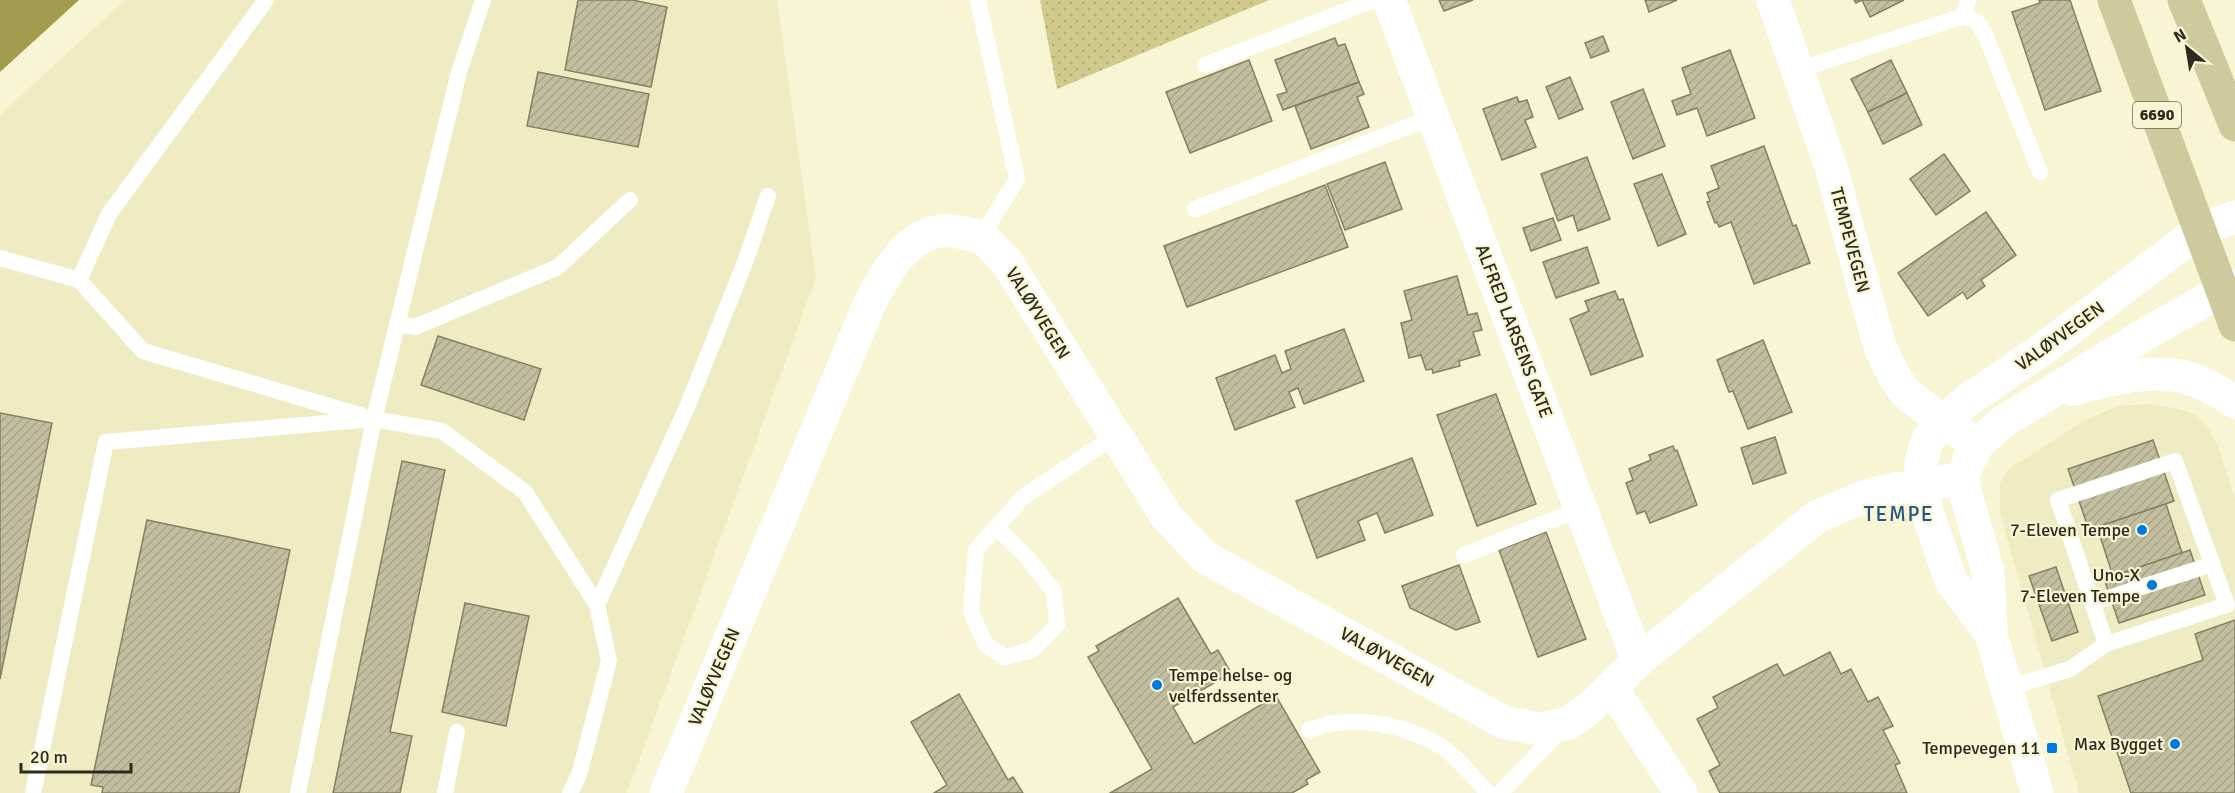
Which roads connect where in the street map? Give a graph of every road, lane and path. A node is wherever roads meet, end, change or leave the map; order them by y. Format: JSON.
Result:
{"nodes":[{"id":1,"x":266,"y":0,"type":"edge"},
{"id":2,"x":483,"y":0,"type":"edge"},
{"id":3,"x":978,"y":0,"type":"edge"},
{"id":4,"x":1374,"y":0,"type":"edge"},
{"id":5,"x":1389,"y":0,"type":"edge"},
{"id":6,"x":1773,"y":0,"type":"edge"},
{"id":7,"x":2114,"y":0,"type":"edge"},
{"id":8,"x":2184,"y":0,"type":"edge"},
{"id":9,"x":1966,"y":8,"type":"edge"},
{"id":10,"x":1205,"y":65,"type":"dead end"},
{"id":11,"x":1798,"y":70,"type":"junction"},
{"id":12,"x":1433,"y":117,"type":"junction"},
{"id":13,"x":2235,"y":125,"type":"edge"},
{"id":14,"x":2040,"y":172,"type":"dead end"},
{"id":15,"x":768,"y":196,"type":"dead end"},
{"id":16,"x":630,"y":200,"type":"dead end"},
{"id":17,"x":1195,"y":209,"type":"dead end"},
{"id":18,"x":2235,"y":217,"type":"edge"},
{"id":19,"x":2200,"y":230,"type":"junction"},
{"id":20,"x":981,"y":237,"type":"junction"},
{"id":21,"x":0,"y":258,"type":"edge"},
{"id":22,"x":79,"y":280,"type":"junction"},
{"id":23,"x":2229,"y":288,"type":"edge"},
{"id":24,"x":397,"y":324,"type":"junction"},
{"id":25,"x":2235,"y":325,"type":"edge"},
{"id":26,"x":2045,"y":397,"type":"junction"},
{"id":27,"x":2235,"y":402,"type":"edge"},
{"id":28,"x":374,"y":419,"type":"junction"},
{"id":29,"x":1943,"y":422,"type":"junction"},
{"id":30,"x":1116,"y":436,"type":"junction"},
{"id":31,"x":1978,"y":444,"type":"junction"},
{"id":32,"x":1963,"y":478,"type":"junction"},
{"id":33,"x":1921,"y":483,"type":"junction"},
{"id":34,"x":1581,"y":509,"type":"junction"},
{"id":35,"x":996,"y":527,"type":"junction"},
{"id":36,"x":1464,"y":555,"type":"dead end"},
{"id":37,"x":2213,"y":564,"type":"junction"},
{"id":38,"x":2092,"y":603,"type":"junction"},
{"id":39,"x":597,"y":605,"type":"junction"},
{"id":40,"x":1991,"y":634,"type":"junction"},
{"id":41,"x":2106,"y":644,"type":"junction"},
{"id":42,"x":1638,"y":661,"type":"junction"},
{"id":43,"x":1611,"y":687,"type":"junction"},
{"id":44,"x":2005,"y":689,"type":"junction"},
{"id":45,"x":1567,"y":724,"type":"junction"},
{"id":46,"x":1309,"y":730,"type":"dead end"},
{"id":47,"x":457,"y":732,"type":"dead end"},
{"id":48,"x":33,"y":793,"type":"edge"},
{"id":49,"x":298,"y":793,"type":"edge"},
{"id":50,"x":445,"y":793,"type":"edge"},
{"id":51,"x":570,"y":793,"type":"edge"},
{"id":52,"x":666,"y":793,"type":"edge"},
{"id":53,"x":1488,"y":793,"type":"edge"},
{"id":54,"x":1500,"y":793,"type":"edge"},
{"id":55,"x":1681,"y":793,"type":"edge"},
{"id":56,"x":2037,"y":793,"type":"edge"}],
"edges":[{"from":1,"to":22,"type":"lane"},
{"from":2,"to":24,"type":"lane"},
{"from":3,"to":20,"type":"lane"},
{"from":4,"to":10,"type":"lane"},
{"from":5,"to":12,"type":"street","name":"ALFRED LARSENS GATE"},
{"from":6,"to":11,"type":"street","name":"TEMPEVEGEN"},
{"from":7,"to":19,"type":"main road","number":"6690"},
{"from":8,"to":13,"type":"main road"},
{"from":9,"to":11,"type":"lane"},
{"from":9,"to":14,"type":"lane"},
{"from":11,"to":29,"type":"street","name":"TEMPEVEGEN"},
{"from":12,"to":17,"type":"lane"},
{"from":12,"to":34,"type":"street","name":"ALFRED LARSENS GATE"},
{"from":15,"to":39,"type":"lane"},
{"from":16,"to":24,"type":"lane"},
{"from":18,"to":19,"type":"street","name":"VALØYVEGEN"},
{"from":19,"to":23,"type":"main road","number":"6690"},
{"from":19,"to":29,"type":"street","name":"VALØYVEGEN"},
{"from":20,"to":30,"type":"street","name":"VALØYVEGEN"},
{"from":20,"to":52,"type":"street","name":"VALØYVEGEN"},
{"from":21,"to":22,"type":"lane"},
{"from":22,"to":28,"type":"lane"},
{"from":23,"to":25,"type":"main road","number":"6690"},
{"from":23,"to":26,"type":"street"},
{"from":24,"to":28,"type":"lane"},
{"from":26,"to":27,"type":"street"},
{"from":26,"to":31,"type":"street"},
{"from":28,"to":39,"type":"lane"},
{"from":28,"to":48,"type":"lane"},
{"from":28,"to":49,"type":"lane"},
{"from":29,"to":31,"type":"street","name":"TEMPEVEGEN"},
{"from":29,"to":33,"type":"street","name":"VALØYVEGEN"},
{"from":30,"to":35,"type":"lane"},
{"from":30,"to":45,"type":"street","name":"VALØYVEGEN"},
{"from":31,"to":32,"type":"street"},
{"from":32,"to":33,"type":"street","name":"VALØYVEGEN"},
{"from":32,"to":40,"type":"street"},
{"from":33,"to":40,"type":"street","name":"VALØYVEGEN"},
{"from":33,"to":42,"type":"street","name":"VALØYVEGEN"},
{"from":34,"to":36,"type":"lane"},
{"from":34,"to":42,"type":"street","name":"ALFRED LARSENS GATE"},
{"from":35,"to":35,"type":"lane"},
{"from":37,"to":38,"type":"lane"},
{"from":37,"to":38,"type":"lane"},
{"from":37,"to":41,"type":"lane"},
{"from":38,"to":41,"type":"lane"},
{"from":39,"to":51,"type":"lane"},
{"from":40,"to":44,"type":"street"},
{"from":41,"to":44,"type":"lane"},
{"from":42,"to":43,"type":"street","name":"VALØYVEGEN"},
{"from":43,"to":45,"type":"street","name":"VALØYVEGEN"},
{"from":43,"to":55,"type":"street"},
{"from":44,"to":56,"type":"street"},
{"from":45,"to":54,"type":"lane","name":"VALØYVEGEN"},
{"from":46,"to":53,"type":"lane"},
{"from":47,"to":50,"type":"lane"}]}
